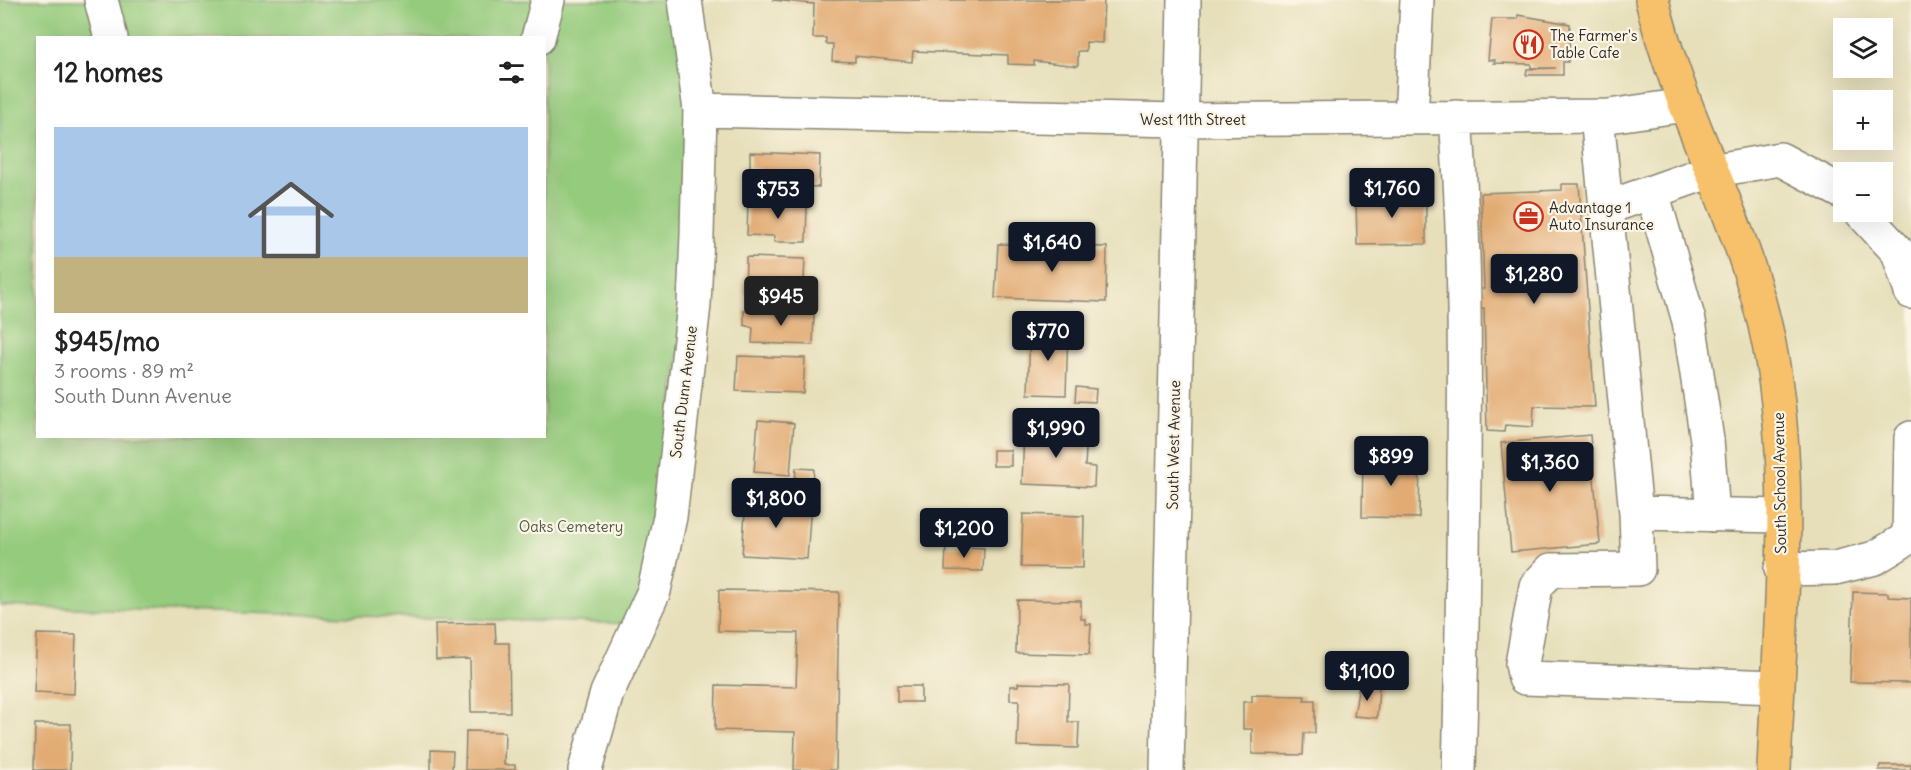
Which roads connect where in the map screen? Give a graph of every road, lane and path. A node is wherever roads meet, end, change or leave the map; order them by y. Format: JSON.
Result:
{"nodes":[{"id":1,"x":101,"y":0,"type":"edge"},
{"id":2,"x":548,"y":0,"type":"edge"},
{"id":3,"x":685,"y":0,"type":"edge"},
{"id":4,"x":1185,"y":0,"type":"edge"},
{"id":5,"x":1418,"y":0,"type":"edge"},
{"id":6,"x":1652,"y":0,"type":"edge"},
{"id":7,"x":110,"y":36,"type":"edge"},
{"id":8,"x":539,"y":36,"type":"edge"},
{"id":9,"x":1685,"y":105,"type":"junction"},
{"id":10,"x":700,"y":111,"type":"junction"},
{"id":11,"x":1597,"y":116,"type":"junction"},
{"id":12,"x":1456,"y":117,"type":"junction"},
{"id":13,"x":1411,"y":118,"type":"junction"},
{"id":14,"x":1181,"y":120,"type":"junction"},
{"id":15,"x":1711,"y":171,"type":"junction"},
{"id":16,"x":1833,"y":187,"type":"edge"},
{"id":17,"x":1652,"y":192,"type":"junction"},
{"id":18,"x":1606,"y":208,"type":"junction"},
{"id":19,"x":1870,"y":222,"type":"edge"},
{"id":20,"x":1911,"y":292,"type":"edge"},
{"id":21,"x":1911,"y":438,"type":"edge"},
{"id":22,"x":1636,"y":513,"type":"junction"},
{"id":23,"x":1713,"y":515,"type":"junction"},
{"id":24,"x":1782,"y":516,"type":"junction"},
{"id":25,"x":1781,"y":569,"type":"junction"},
{"id":26,"x":1777,"y":687,"type":"junction"},
{"id":27,"x":585,"y":770,"type":"edge"},
{"id":28,"x":1167,"y":770,"type":"edge"},
{"id":29,"x":1459,"y":770,"type":"edge"},
{"id":30,"x":1774,"y":770,"type":"edge"}],
"edges":[{"from":1,"to":7,"type":"street"},
{"from":2,"to":8,"type":"street"},
{"from":3,"to":10,"type":"street","name":"South Dunn Avenue"},
{"from":4,"to":14,"type":"street","name":"South West Avenue"},
{"from":5,"to":13,"type":"street"},
{"from":6,"to":9,"type":"main road","name":"South School Avenue"},
{"from":9,"to":11,"type":"street","name":"West 11th Street"},
{"from":9,"to":15,"type":"main road","name":"South School Avenue"},
{"from":10,"to":14,"type":"street","name":"West 11th Street"},
{"from":10,"to":27,"type":"street","name":"South Dunn Avenue"},
{"from":11,"to":12,"type":"street","name":"West 11th Street"},
{"from":11,"to":18,"type":"street"},
{"from":12,"to":13,"type":"street","name":"West 11th Street"},
{"from":12,"to":29,"type":"street"},
{"from":13,"to":14,"type":"street","name":"West 11th Street"},
{"from":14,"to":28,"type":"street","name":"South West Avenue"},
{"from":15,"to":16,"type":"street"},
{"from":15,"to":17,"type":"street"},
{"from":15,"to":24,"type":"main road","name":"South School Avenue"},
{"from":17,"to":18,"type":"street"},
{"from":17,"to":23,"type":"street"},
{"from":18,"to":22,"type":"street"},
{"from":19,"to":20,"type":"street"},
{"from":21,"to":25,"type":"street"},
{"from":22,"to":23,"type":"street"},
{"from":22,"to":26,"type":"street"},
{"from":23,"to":24,"type":"street"},
{"from":24,"to":25,"type":"main road","name":"South School Avenue"},
{"from":25,"to":26,"type":"main road","name":"South School Avenue"},
{"from":26,"to":30,"type":"main road","name":"South School Avenue"}]}
